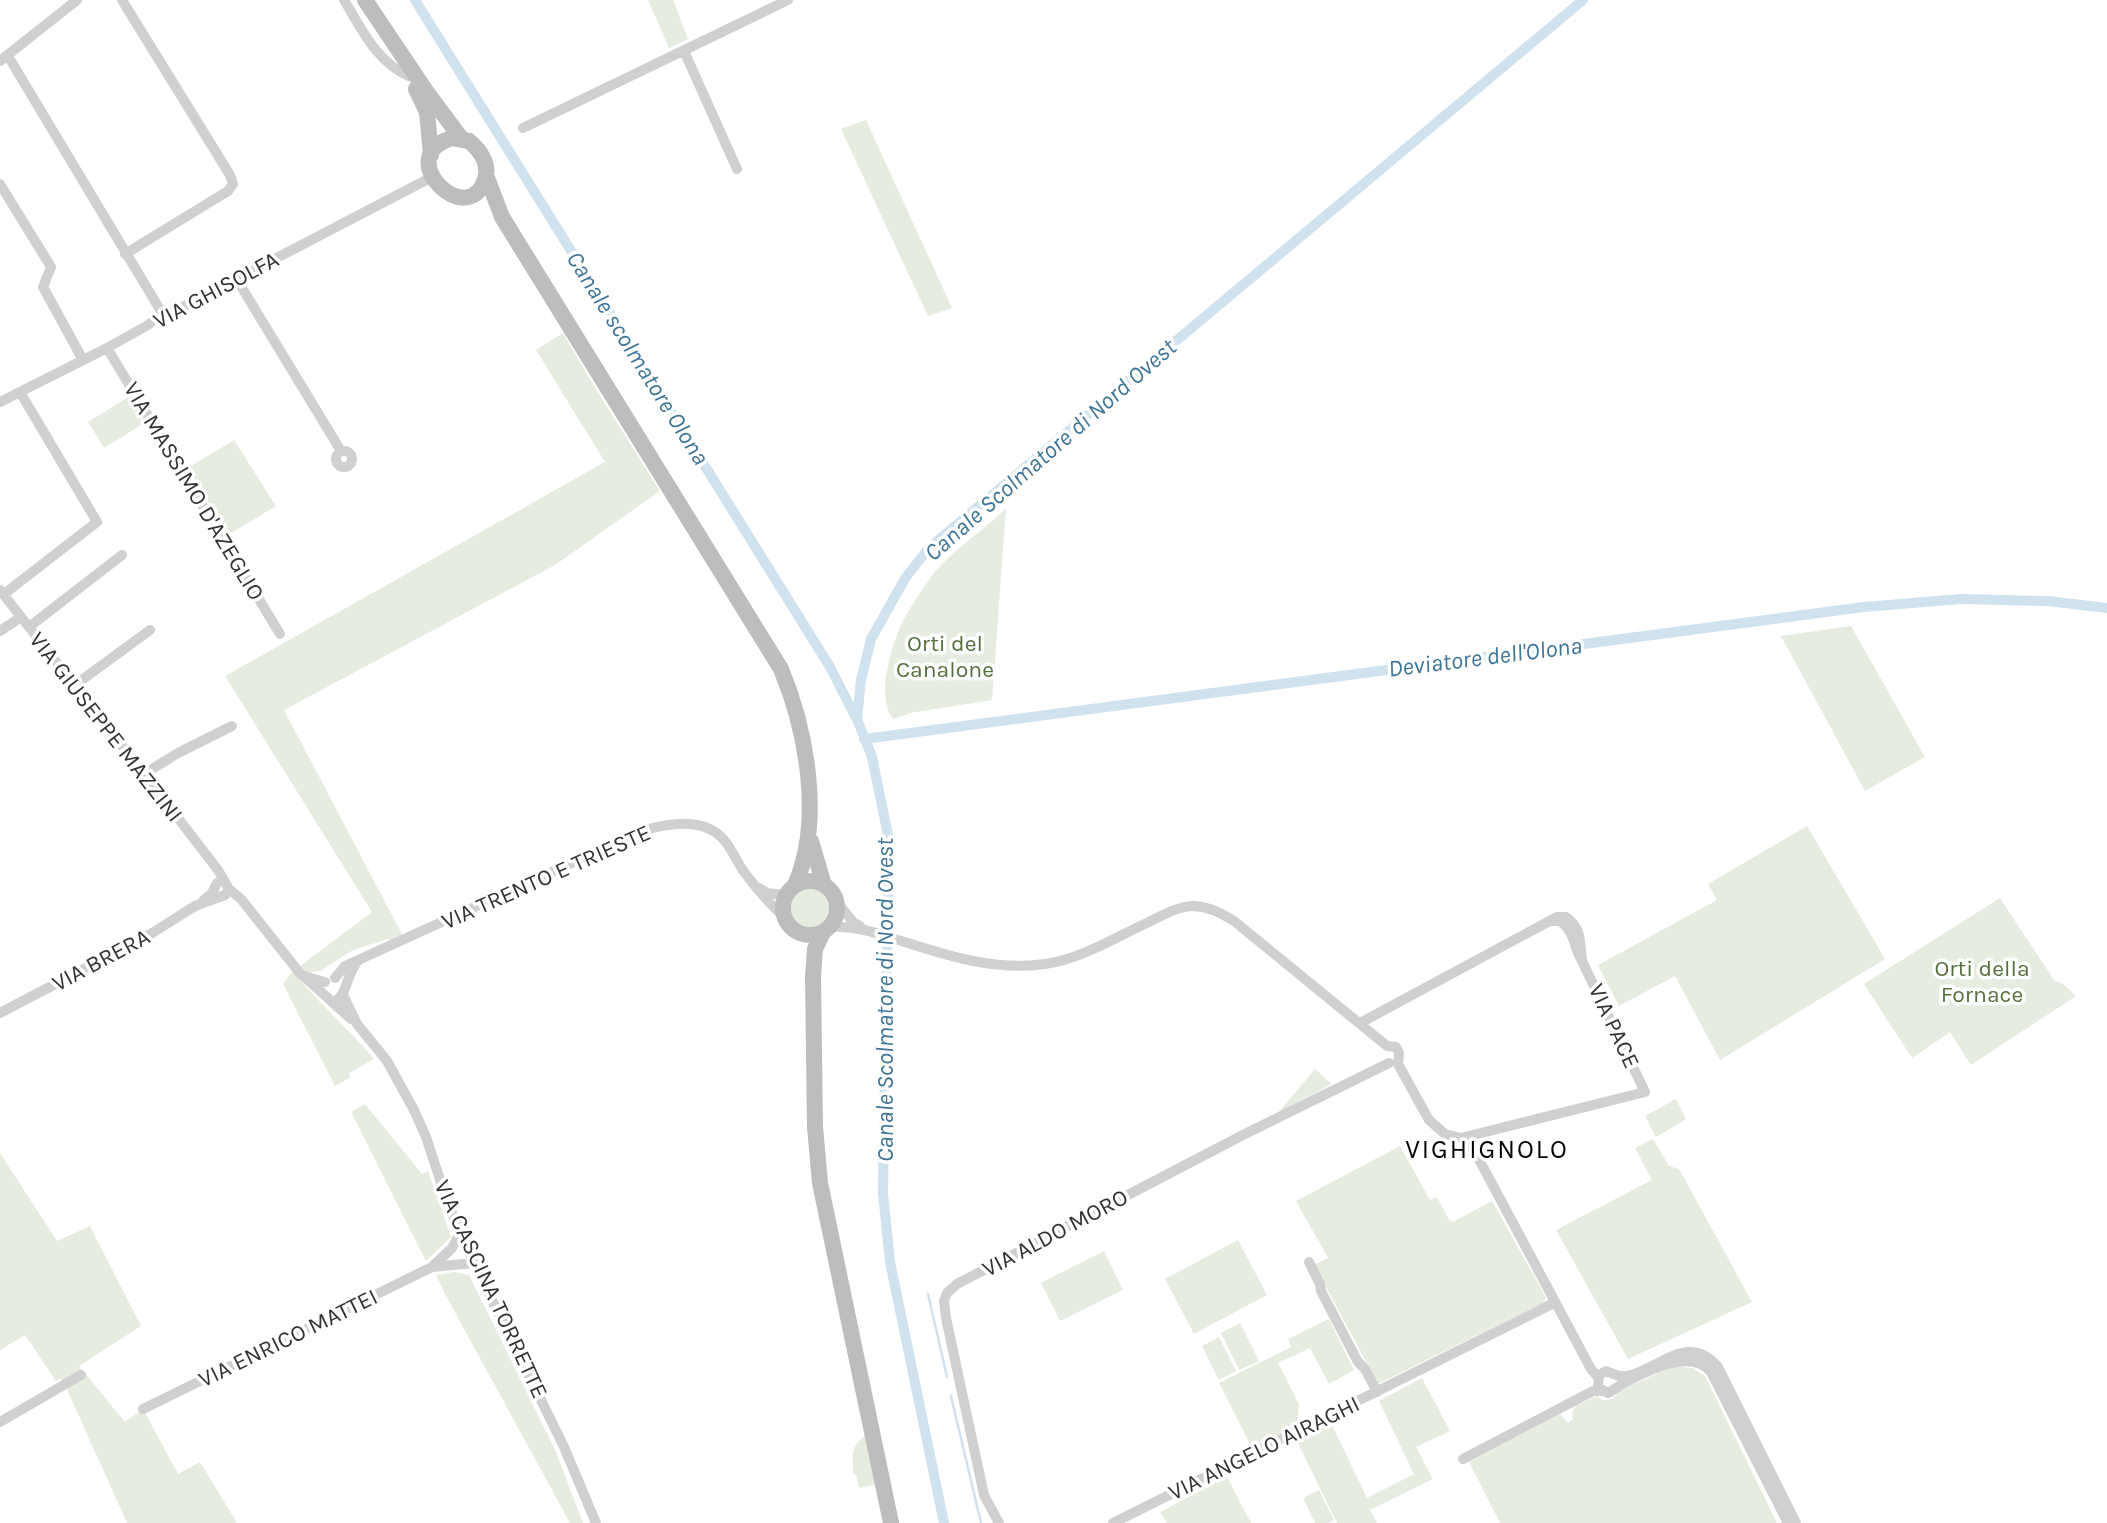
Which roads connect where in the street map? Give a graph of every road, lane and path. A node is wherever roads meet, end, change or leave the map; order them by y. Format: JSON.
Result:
{"nodes":[{"id":1,"x":77,"y":0,"type":"edge"},
{"id":2,"x":122,"y":0,"type":"edge"},
{"id":3,"x":344,"y":0,"type":"edge"},
{"id":4,"x":365,"y":0,"type":"edge"},
{"id":5,"x":788,"y":0,"type":"edge"},
{"id":6,"x":62,"y":5,"type":"edge"},
{"id":7,"x":383,"y":29,"type":"junction"},
{"id":8,"x":684,"y":51,"type":"junction"},
{"id":9,"x":4,"y":58,"type":"edge"},
{"id":10,"x":409,"y":76,"type":"junction"},
{"id":11,"x":523,"y":128,"type":"dead end"},
{"id":12,"x":461,"y":138,"type":"junction"},
{"id":13,"x":431,"y":155,"type":"junction"},
{"id":14,"x":737,"y":169,"type":"dead end"},
{"id":15,"x":486,"y":175,"type":"junction"},
{"id":16,"x":432,"y":177,"type":"junction"},
{"id":17,"x":0,"y":184,"type":"edge"},
{"id":18,"x":467,"y":197,"type":"junction"},
{"id":19,"x":502,"y":217,"type":"junction"},
{"id":20,"x":125,"y":254,"type":"junction"},
{"id":21,"x":236,"y":278,"type":"junction"},
{"id":22,"x":162,"y":313,"type":"junction"},
{"id":23,"x":107,"y":348,"type":"junction"},
{"id":24,"x":83,"y":360,"type":"junction"},
{"id":25,"x":20,"y":392,"type":"junction"},
{"id":26,"x":0,"y":402,"type":"edge"},
{"id":27,"x":341,"y":451,"type":"dead end"},
{"id":28,"x":122,"y":555,"type":"dead end"},
{"id":29,"x":2,"y":592,"type":"edge"},
{"id":30,"x":21,"y":617,"type":"junction"},
{"id":31,"x":29,"y":627,"type":"junction"},
{"id":32,"x":150,"y":630,"type":"dead end"},
{"id":33,"x":0,"y":631,"type":"edge"},
{"id":34,"x":280,"y":634,"type":"dead end"},
{"id":35,"x":75,"y":685,"type":"junction"},
{"id":36,"x":232,"y":726,"type":"dead end"},
{"id":37,"x":144,"y":774,"type":"junction"},
{"id":38,"x":809,"y":835,"type":"junction"},
{"id":39,"x":754,"y":885,"type":"junction"},
{"id":40,"x":824,"y":885,"type":"junction"},
{"id":41,"x":224,"y":889,"type":"junction"},
{"id":42,"x":790,"y":890,"type":"junction"},
{"id":43,"x":836,"y":901,"type":"junction"},
{"id":44,"x":784,"y":917,"type":"junction"},
{"id":45,"x":826,"y":929,"type":"junction"},
{"id":46,"x":866,"y":929,"type":"junction"},
{"id":47,"x":797,"y":932,"type":"junction"},
{"id":48,"x":359,"y":960,"type":"junction"},
{"id":49,"x":813,"y":975,"type":"junction"},
{"id":50,"x":329,"y":988,"type":"junction"},
{"id":51,"x":344,"y":991,"type":"junction"},
{"id":52,"x":0,"y":1013,"type":"edge"},
{"id":53,"x":1360,"y":1023,"type":"junction"},
{"id":54,"x":357,"y":1024,"type":"junction"},
{"id":55,"x":1388,"y":1058,"type":"junction"},
{"id":56,"x":1467,"y":1138,"type":"junction"},
{"id":57,"x":460,"y":1233,"type":"junction"},
{"id":58,"x":1309,"y":1262,"type":"dead end"},
{"id":59,"x":474,"y":1263,"type":"junction"},
{"id":60,"x":432,"y":1267,"type":"junction"},
{"id":61,"x":1554,"y":1303,"type":"junction"},
{"id":62,"x":1710,"y":1365,"type":"junction"},
{"id":63,"x":81,"y":1375,"type":"dead end"},
{"id":64,"x":1616,"y":1381,"type":"junction"},
{"id":65,"x":1597,"y":1382,"type":"junction"},
{"id":66,"x":1377,"y":1392,"type":"junction"},
{"id":67,"x":144,"y":1409,"type":"dead end"},
{"id":68,"x":0,"y":1422,"type":"edge"},
{"id":69,"x":1463,"y":1459,"type":"dead end"},
{"id":70,"x":596,"y":1523,"type":"edge"},
{"id":71,"x":891,"y":1523,"type":"edge"},
{"id":72,"x":999,"y":1523,"type":"edge"},
{"id":73,"x":1113,"y":1523,"type":"edge"},
{"id":74,"x":1788,"y":1523,"type":"edge"},
{"id":75,"x":1796,"y":1523,"type":"edge"}],
"edges":[{"from":1,"to":6,"type":"street"},
{"from":2,"to":20,"type":"street"},
{"from":3,"to":10,"type":"street"},
{"from":4,"to":7,"type":"main road"},
{"from":5,"to":8,"type":"street"},
{"from":6,"to":9,"type":"street"},
{"from":7,"to":10,"type":"main road"},
{"from":7,"to":12,"type":"main road"},
{"from":8,"to":11,"type":"street"},
{"from":8,"to":14,"type":"street"},
{"from":9,"to":20,"type":"street"},
{"from":10,"to":13,"type":"main road"},
{"from":12,"to":13,"type":"main road"},
{"from":12,"to":15,"type":"main road"},
{"from":13,"to":16,"type":"main road"},
{"from":15,"to":18,"type":"main road"},
{"from":15,"to":19,"type":"main road"},
{"from":16,"to":18,"type":"main road"},
{"from":16,"to":21,"type":"street","name":"VIA GHISOLFA"},
{"from":17,"to":24,"type":"street"},
{"from":18,"to":19,"type":"main road"},
{"from":19,"to":38,"type":"main road"},
{"from":20,"to":22,"type":"street"},
{"from":21,"to":22,"type":"street","name":"VIA GHISOLFA"},
{"from":21,"to":27,"type":"street"},
{"from":22,"to":23,"type":"street","name":"VIA GHISOLFA"},
{"from":23,"to":24,"type":"street","name":"VIA GHISOLFA"},
{"from":23,"to":34,"type":"street","name":"VIA MASSIMO D'AZEGLIO"},
{"from":24,"to":25,"type":"street","name":"VIA GHISOLFA"},
{"from":25,"to":26,"type":"street","name":"VIA GHISOLFA"},
{"from":25,"to":29,"type":"street"},
{"from":28,"to":31,"type":"street"},
{"from":29,"to":30,"type":"street","name":"VIA GIUSEPPE MAZZINI"},
{"from":30,"to":31,"type":"street","name":"VIA GIUSEPPE MAZZINI"},
{"from":30,"to":33,"type":"street"},
{"from":31,"to":35,"type":"street","name":"VIA GIUSEPPE MAZZINI"},
{"from":32,"to":35,"type":"street"},
{"from":35,"to":37,"type":"street","name":"VIA GIUSEPPE MAZZINI"},
{"from":36,"to":37,"type":"street"},
{"from":37,"to":41,"type":"street","name":"VIA GIUSEPPE MAZZINI"},
{"from":38,"to":40,"type":"main road"},
{"from":38,"to":42,"type":"main road"},
{"from":39,"to":42,"type":"street"},
{"from":39,"to":44,"type":"street","name":"VIA TRENTO E TRIESTE"},
{"from":39,"to":48,"type":"street","name":"VIA TRENTO E TRIESTE"},
{"from":40,"to":42,"type":"main road"},
{"from":40,"to":43,"type":"main road"},
{"from":41,"to":50,"type":"street","name":"VIA GIUSEPPE MAZZINI"},
{"from":41,"to":52,"type":"street","name":"VIA BRERA"},
{"from":42,"to":44,"type":"main road"},
{"from":43,"to":45,"type":"main road"},
{"from":43,"to":46,"type":"street"},
{"from":44,"to":47,"type":"main road"},
{"from":45,"to":46,"type":"street"},
{"from":45,"to":47,"type":"main road"},
{"from":45,"to":49,"type":"main road"},
{"from":46,"to":53,"type":"street"},
{"from":47,"to":49,"type":"main road"},
{"from":48,"to":50,"type":"street","name":"VIA TRENTO E TRIESTE"},
{"from":48,"to":51,"type":"street"},
{"from":49,"to":71,"type":"main road"},
{"from":50,"to":51,"type":"street"},
{"from":50,"to":51,"type":"street"},
{"from":50,"to":54,"type":"street","name":"VIA CASCINA TORRETTE"},
{"from":51,"to":54,"type":"street","name":"VIA CASCINA TORRETTE"},
{"from":53,"to":55,"type":"street"},
{"from":53,"to":56,"type":"street","name":"VIA PACE"},
{"from":54,"to":57,"type":"street","name":"VIA CASCINA TORRETTE"},
{"from":55,"to":56,"type":"street"},
{"from":55,"to":72,"type":"street","name":"VIA ALDO MORO"},
{"from":56,"to":61,"type":"street"},
{"from":57,"to":59,"type":"street","name":"VIA CASCINA TORRETTE"},
{"from":57,"to":60,"type":"street","name":"VIA ENRICO MATTEI"},
{"from":58,"to":66,"type":"street","name":"VIA ANGELO AIRAGHI"},
{"from":59,"to":60,"type":"street","name":"VIA ENRICO MATTEI"},
{"from":59,"to":70,"type":"street","name":"VIA CASCINA TORRETTE"},
{"from":60,"to":67,"type":"street","name":"VIA ENRICO MATTEI"},
{"from":61,"to":65,"type":"street"},
{"from":61,"to":66,"type":"street","name":"VIA ANGELO AIRAGHI"},
{"from":62,"to":64,"type":"street"},
{"from":62,"to":74,"type":"street"},
{"from":62,"to":75,"type":"street"},
{"from":63,"to":68,"type":"street"},
{"from":64,"to":65,"type":"street"},
{"from":64,"to":65,"type":"street"},
{"from":65,"to":69,"type":"street"},
{"from":66,"to":73,"type":"street","name":"VIA ANGELO AIRAGHI"}]}
